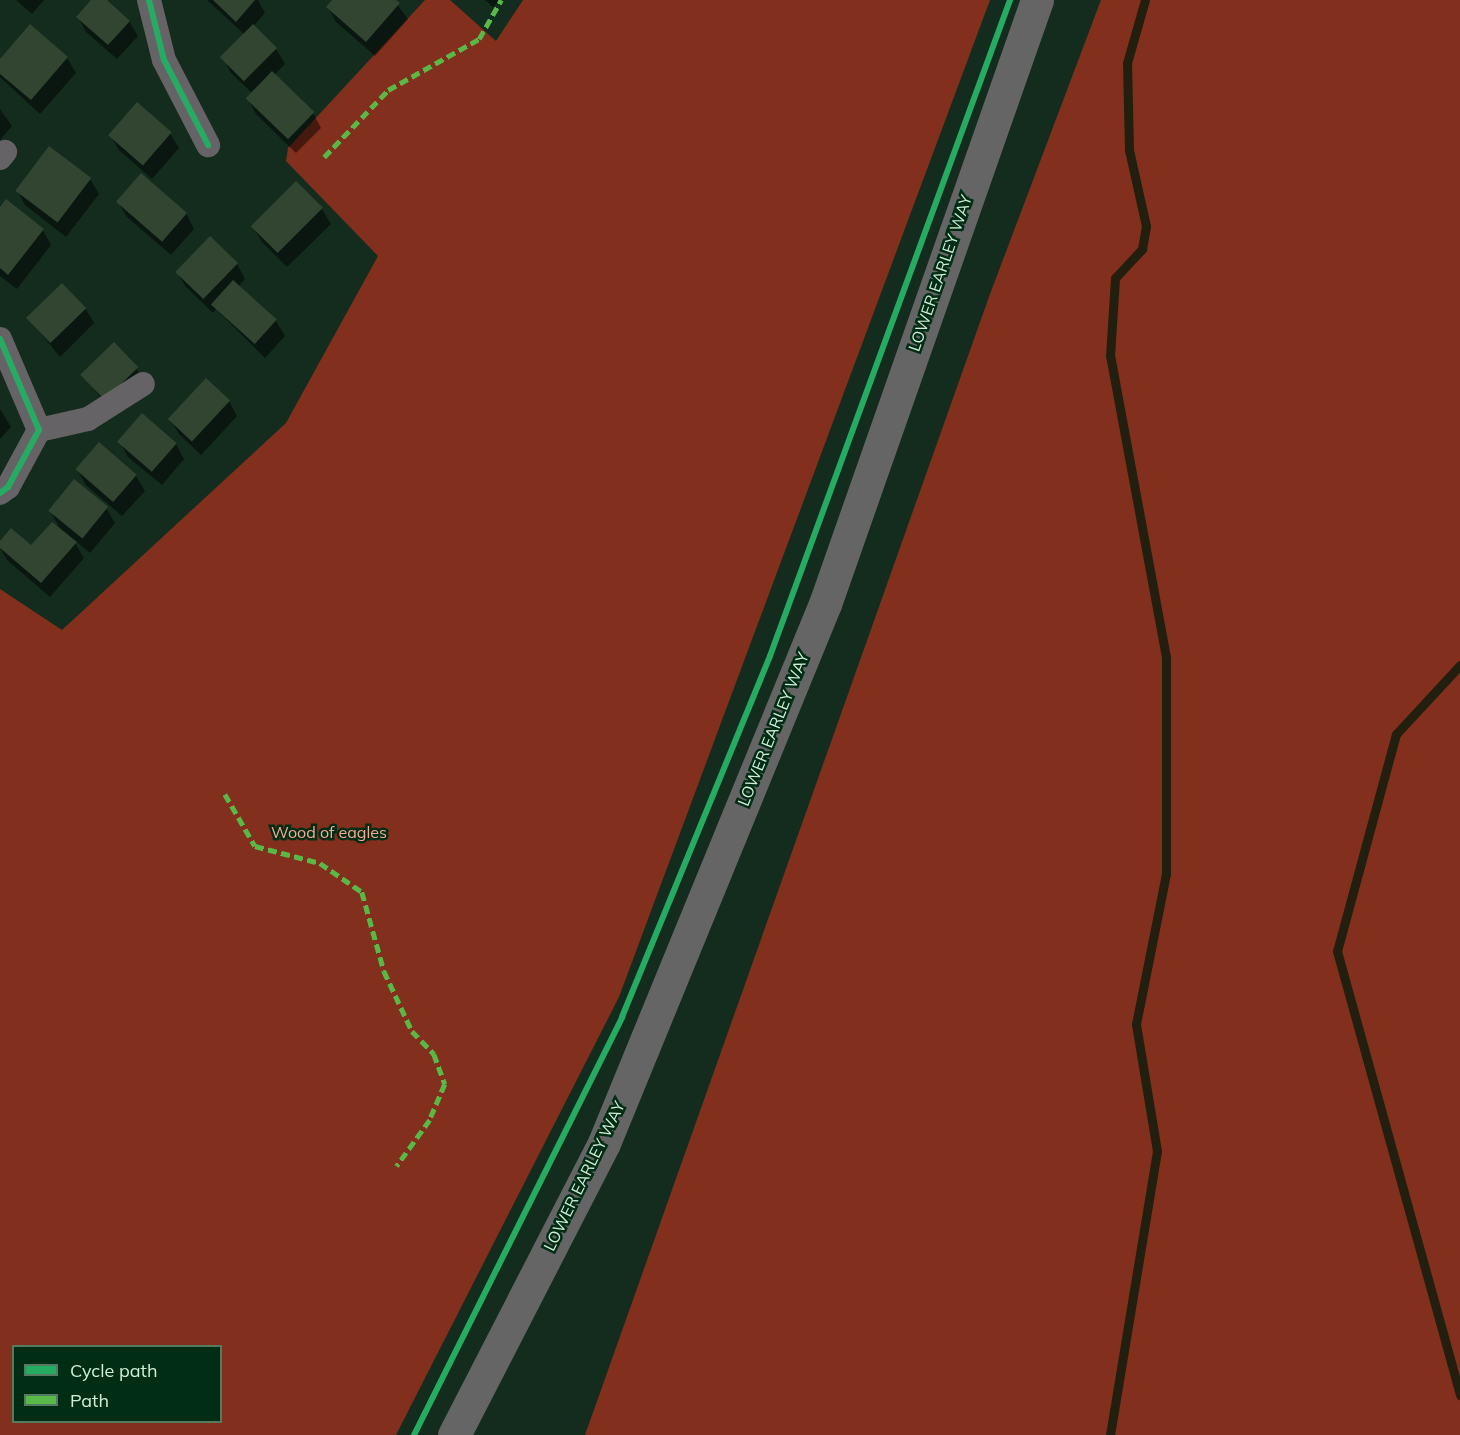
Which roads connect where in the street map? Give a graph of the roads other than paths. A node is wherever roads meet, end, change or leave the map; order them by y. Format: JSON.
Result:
{"nodes":[{"id":1,"x":149,"y":0,"type":"edge"},
{"id":2,"x":1037,"y":0,"type":"edge"},
{"id":3,"x":208,"y":145,"type":"dead end"},
{"id":4,"x":0,"y":339,"type":"edge"},
{"id":5,"x":143,"y":384,"type":"dead end"},
{"id":6,"x":39,"y":430,"type":"junction"},
{"id":7,"x":0,"y":494,"type":"edge"},
{"id":8,"x":454,"y":1435,"type":"edge"}],
"edges":[{"from":1,"to":3,"type":"street"},
{"from":2,"to":8,"type":"main road","name":"LOWER EARLEY WAY"},
{"from":4,"to":6,"type":"street"},
{"from":5,"to":6,"type":"street"},
{"from":6,"to":7,"type":"street"}]}
